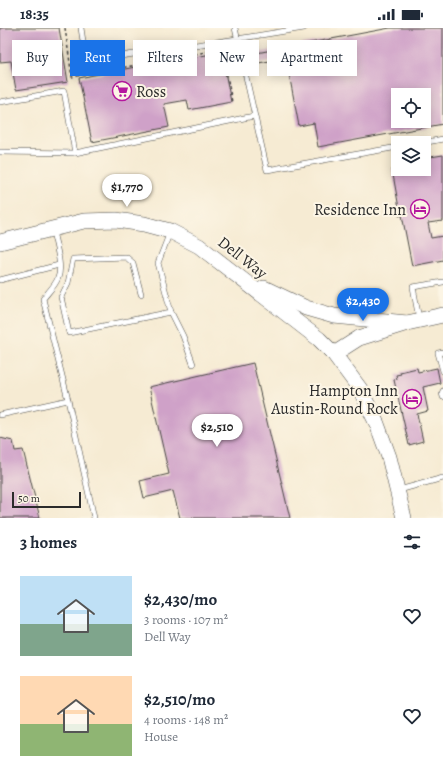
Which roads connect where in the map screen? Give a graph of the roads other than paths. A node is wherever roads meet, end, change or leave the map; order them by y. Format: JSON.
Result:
{"nodes":[{"id":1,"x":81,"y":28,"type":"edge"},
{"id":2,"x":235,"y":28,"type":"edge"},
{"id":3,"x":304,"y":28,"type":"edge"},
{"id":4,"x":237,"y":39,"type":"junction"},
{"id":5,"x":0,"y":102,"type":"edge"},
{"id":6,"x":254,"y":116,"type":"junction"},
{"id":7,"x":443,"y":139,"type":"edge"},
{"id":8,"x":431,"y":141,"type":"edge"},
{"id":9,"x":391,"y":148,"type":"edge"},
{"id":10,"x":0,"y":152,"type":"edge"},
{"id":11,"x":75,"y":153,"type":"junction"},
{"id":12,"x":53,"y":228,"type":"junction"},
{"id":13,"x":170,"y":231,"type":"junction"},
{"id":14,"x":0,"y":242,"type":"edge"},
{"id":15,"x":59,"y":265,"type":"junction"},
{"id":16,"x":237,"y":274,"type":"junction"},
{"id":17,"x":0,"y":280,"type":"edge"},
{"id":18,"x":443,"y":282,"type":"edge"},
{"id":19,"x":141,"y":294,"type":"dead end"},
{"id":20,"x":171,"y":312,"type":"junction"},
{"id":21,"x":443,"y":315,"type":"edge"},
{"id":22,"x":413,"y":321,"type":"junction"},
{"id":23,"x":443,"y":352,"type":"edge"},
{"id":24,"x":334,"y":354,"type":"junction"},
{"id":25,"x":193,"y":364,"type":"dead end"},
{"id":26,"x":443,"y":371,"type":"edge"},
{"id":27,"x":443,"y":391,"type":"edge"},
{"id":28,"x":443,"y":398,"type":"edge"},
{"id":29,"x":68,"y":400,"type":"junction"},
{"id":30,"x":0,"y":415,"type":"edge"},
{"id":31,"x":443,"y":478,"type":"edge"},
{"id":32,"x":398,"y":490,"type":"junction"},
{"id":33,"x":94,"y":518,"type":"edge"},
{"id":34,"x":404,"y":518,"type":"edge"}],
"edges":[{"from":1,"to":4,"type":"lane"},
{"from":2,"to":4,"type":"lane"},
{"from":3,"to":4,"type":"lane"},
{"from":4,"to":6,"type":"lane"},
{"from":5,"to":11,"type":"lane"},
{"from":6,"to":9,"type":"lane"},
{"from":6,"to":11,"type":"lane"},
{"from":7,"to":8,"type":"lane"},
{"from":10,"to":11,"type":"lane"},
{"from":12,"to":13,"type":"street","name":"Dell Way"},
{"from":12,"to":14,"type":"street","name":"Dell Way"},
{"from":12,"to":15,"type":"lane"},
{"from":13,"to":16,"type":"street","name":"Dell Way"},
{"from":13,"to":20,"type":"lane"},
{"from":15,"to":17,"type":"lane"},
{"from":15,"to":29,"type":"lane"},
{"from":16,"to":22,"type":"street"},
{"from":16,"to":24,"type":"street","name":"Dell Way"},
{"from":18,"to":22,"type":"lane"},
{"from":19,"to":20,"type":"lane"},
{"from":20,"to":25,"type":"lane"},
{"from":21,"to":22,"type":"street"},
{"from":22,"to":24,"type":"street"},
{"from":23,"to":26,"type":"lane"},
{"from":24,"to":32,"type":"street","name":"Dell Way"},
{"from":27,"to":28,"type":"lane"},
{"from":29,"to":30,"type":"lane"},
{"from":29,"to":33,"type":"lane"},
{"from":31,"to":32,"type":"lane"},
{"from":32,"to":34,"type":"street","name":"Dell Way"}]}
